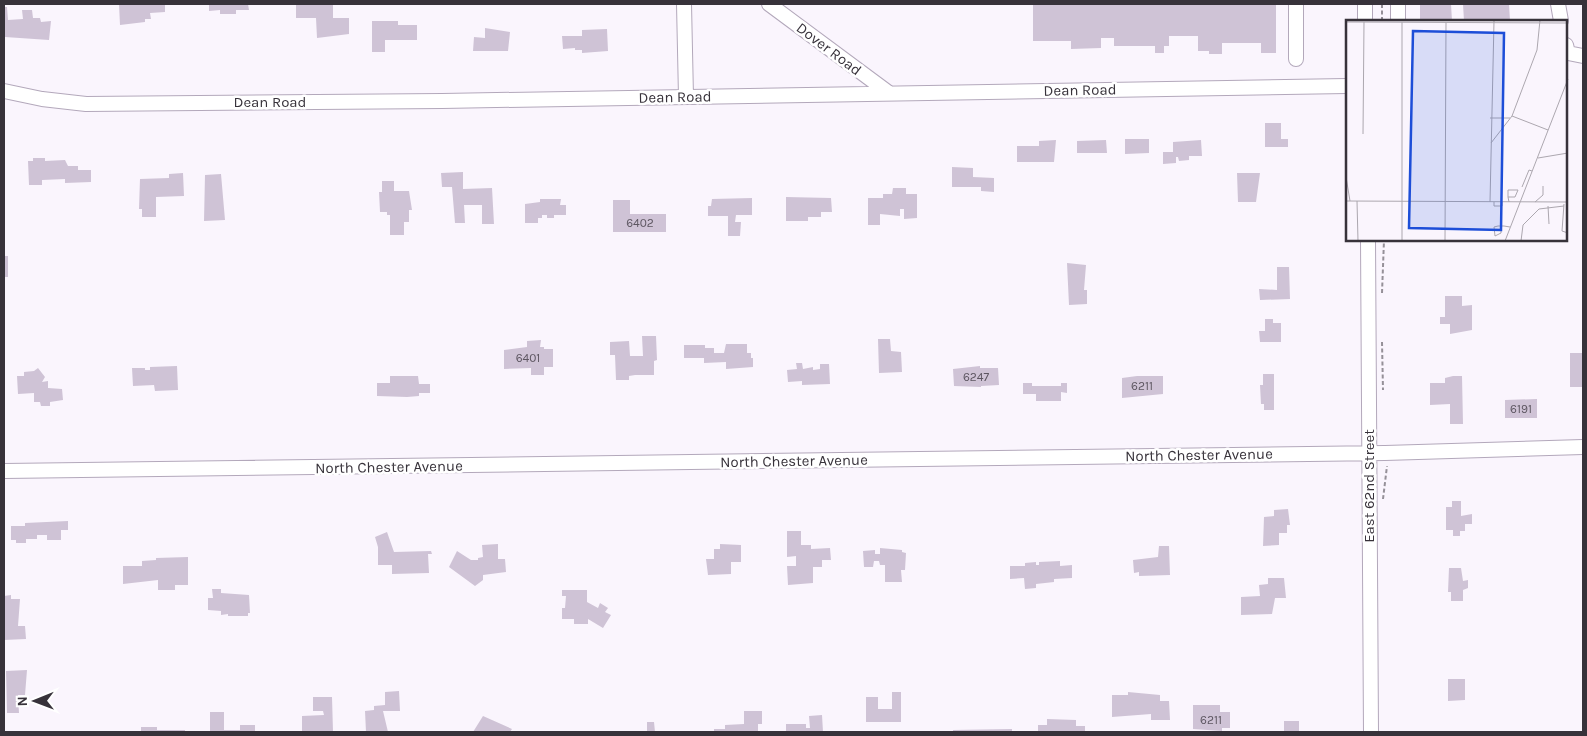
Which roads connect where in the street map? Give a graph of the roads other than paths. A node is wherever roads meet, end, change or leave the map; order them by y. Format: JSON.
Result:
{"nodes":[{"id":1,"x":684,"y":4,"type":"edge"},
{"id":2,"x":769,"y":4,"type":"edge"},
{"id":3,"x":1296,"y":4,"type":"edge"},
{"id":4,"x":1365,"y":4,"type":"edge"},
{"id":5,"x":1398,"y":4,"type":"edge"},
{"id":6,"x":1558,"y":4,"type":"edge"},
{"id":7,"x":1365,"y":20,"type":"edge"},
{"id":8,"x":1398,"y":20,"type":"edge"},
{"id":9,"x":1561,"y":20,"type":"edge"},
{"id":10,"x":1567,"y":49,"type":"edge"},
{"id":11,"x":1583,"y":56,"type":"edge"},
{"id":12,"x":1296,"y":59,"type":"dead end"},
{"id":13,"x":1346,"y":86,"type":"edge"},
{"id":14,"x":4,"y":91,"type":"edge"},
{"id":15,"x":889,"y":93,"type":"junction"},
{"id":16,"x":686,"y":97,"type":"junction"},
{"id":17,"x":1368,"y":241,"type":"edge"},
{"id":18,"x":1583,"y":447,"type":"edge"},
{"id":19,"x":1369,"y":453,"type":"junction"},
{"id":20,"x":4,"y":471,"type":"edge"},
{"id":21,"x":1371,"y":732,"type":"edge"}],
"edges":[{"from":1,"to":16,"type":"street"},
{"from":2,"to":15,"type":"street","name":"Dover Road"},
{"from":3,"to":12,"type":"street"},
{"from":4,"to":7,"type":"street"},
{"from":5,"to":8,"type":"street"},
{"from":6,"to":9,"type":"street"},
{"from":10,"to":11,"type":"street"},
{"from":13,"to":15,"type":"street","name":"Dean Road"},
{"from":14,"to":16,"type":"street","name":"Dean Road"},
{"from":15,"to":16,"type":"street","name":"Dean Road"},
{"from":17,"to":19,"type":"street","name":"East 62nd Street"},
{"from":18,"to":19,"type":"street","name":"North Chester Avenue"},
{"from":19,"to":20,"type":"street","name":"North Chester Avenue"},
{"from":19,"to":21,"type":"street","name":"East 62nd Street"}]}
